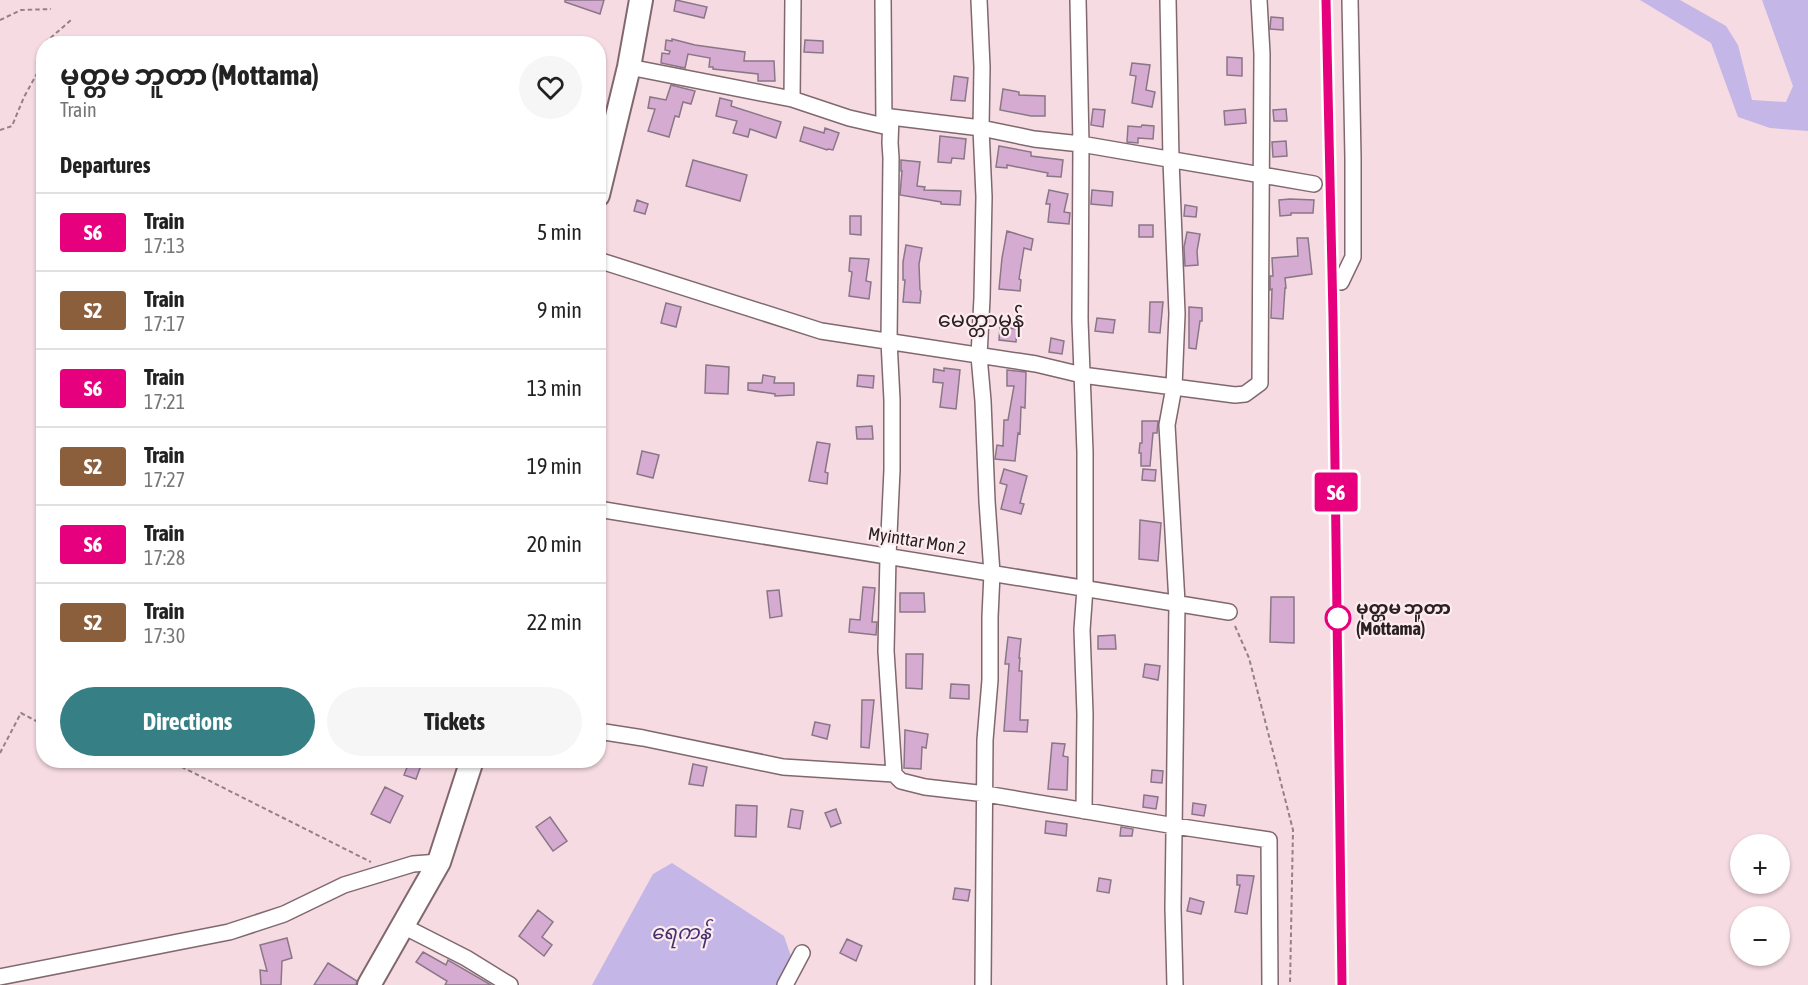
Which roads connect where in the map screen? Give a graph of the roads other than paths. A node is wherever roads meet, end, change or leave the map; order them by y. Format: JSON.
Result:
{"nodes":[{"id":1,"x":641,"y":0,"type":"edge"},
{"id":2,"x":793,"y":0,"type":"edge"},
{"id":3,"x":883,"y":0,"type":"edge"},
{"id":4,"x":979,"y":0,"type":"edge"},
{"id":5,"x":1078,"y":0,"type":"edge"},
{"id":6,"x":1168,"y":0,"type":"edge"},
{"id":7,"x":1259,"y":0,"type":"edge"},
{"id":8,"x":1350,"y":0,"type":"edge"},
{"id":9,"x":629,"y":67,"type":"junction"},
{"id":10,"x":792,"y":99,"type":"junction"},
{"id":11,"x":888,"y":122,"type":"junction"},
{"id":12,"x":981,"y":128,"type":"junction"},
{"id":13,"x":1081,"y":144,"type":"junction"},
{"id":14,"x":1171,"y":160,"type":"junction"},
{"id":15,"x":606,"y":162,"type":"edge"},
{"id":16,"x":1262,"y":175,"type":"junction"},
{"id":17,"x":1314,"y":184,"type":"dead end"},
{"id":18,"x":606,"y":263,"type":"edge"},
{"id":19,"x":1341,"y":282,"type":"dead end"},
{"id":20,"x":889,"y":341,"type":"junction"},
{"id":21,"x":979,"y":356,"type":"junction"},
{"id":22,"x":1082,"y":375,"type":"junction"},
{"id":23,"x":1174,"y":387,"type":"junction"},
{"id":24,"x":606,"y":510,"type":"edge"},
{"id":25,"x":888,"y":556,"type":"junction"},
{"id":26,"x":992,"y":573,"type":"junction"},
{"id":27,"x":1086,"y":588,"type":"junction"},
{"id":28,"x":1177,"y":603,"type":"junction"},
{"id":29,"x":1229,"y":612,"type":"road end"},
{"id":30,"x":606,"y":732,"type":"edge"},
{"id":31,"x":469,"y":768,"type":"edge"},
{"id":32,"x":894,"y":774,"type":"junction"},
{"id":33,"x":986,"y":795,"type":"junction"},
{"id":34,"x":1084,"y":811,"type":"junction"},
{"id":35,"x":1175,"y":826,"type":"junction"},
{"id":36,"x":438,"y":862,"type":"junction"},
{"id":37,"x":404,"y":926,"type":"junction"},
{"id":38,"x":802,"y":953,"type":"dead end"},
{"id":39,"x":0,"y":976,"type":"edge"},
{"id":40,"x":369,"y":985,"type":"edge"},
{"id":41,"x":510,"y":985,"type":"edge"},
{"id":42,"x":785,"y":985,"type":"edge"},
{"id":43,"x":983,"y":985,"type":"edge"},
{"id":44,"x":1175,"y":985,"type":"edge"},
{"id":45,"x":1269,"y":985,"type":"edge"}],
"edges":[{"from":1,"to":9,"type":"highway"},
{"from":2,"to":10,"type":"street"},
{"from":3,"to":11,"type":"street"},
{"from":4,"to":12,"type":"street"},
{"from":5,"to":13,"type":"street"},
{"from":6,"to":14,"type":"street"},
{"from":7,"to":16,"type":"street"},
{"from":8,"to":19,"type":"street"},
{"from":9,"to":10,"type":"street"},
{"from":9,"to":15,"type":"highway"},
{"from":10,"to":11,"type":"street"},
{"from":11,"to":12,"type":"street"},
{"from":11,"to":20,"type":"street"},
{"from":12,"to":13,"type":"street"},
{"from":12,"to":21,"type":"street"},
{"from":13,"to":14,"type":"street"},
{"from":13,"to":22,"type":"street"},
{"from":14,"to":16,"type":"street"},
{"from":14,"to":23,"type":"street"},
{"from":16,"to":17,"type":"street"},
{"from":16,"to":23,"type":"street"},
{"from":18,"to":20,"type":"street"},
{"from":20,"to":21,"type":"street"},
{"from":20,"to":25,"type":"street"},
{"from":21,"to":22,"type":"street"},
{"from":21,"to":26,"type":"street"},
{"from":22,"to":23,"type":"street"},
{"from":22,"to":27,"type":"street"},
{"from":23,"to":28,"type":"street"},
{"from":24,"to":25,"type":"street","name":"Myinttar Mon 2"},
{"from":25,"to":26,"type":"street","name":"Myinttar Mon 2"},
{"from":25,"to":32,"type":"street"},
{"from":26,"to":27,"type":"street","name":"Myinttar Mon 2"},
{"from":26,"to":33,"type":"street"},
{"from":27,"to":28,"type":"street","name":"Myinttar Mon 2"},
{"from":27,"to":34,"type":"street"},
{"from":28,"to":29,"type":"street","name":"Myinttar Mon 2"},
{"from":28,"to":35,"type":"street"},
{"from":30,"to":32,"type":"street"},
{"from":31,"to":36,"type":"highway"},
{"from":32,"to":33,"type":"street"},
{"from":33,"to":34,"type":"street"},
{"from":33,"to":43,"type":"street"},
{"from":34,"to":35,"type":"street"},
{"from":35,"to":44,"type":"street"},
{"from":35,"to":45,"type":"street"},
{"from":36,"to":37,"type":"highway"},
{"from":36,"to":39,"type":"street"},
{"from":37,"to":40,"type":"highway"},
{"from":37,"to":41,"type":"street"},
{"from":38,"to":42,"type":"street"}]}
